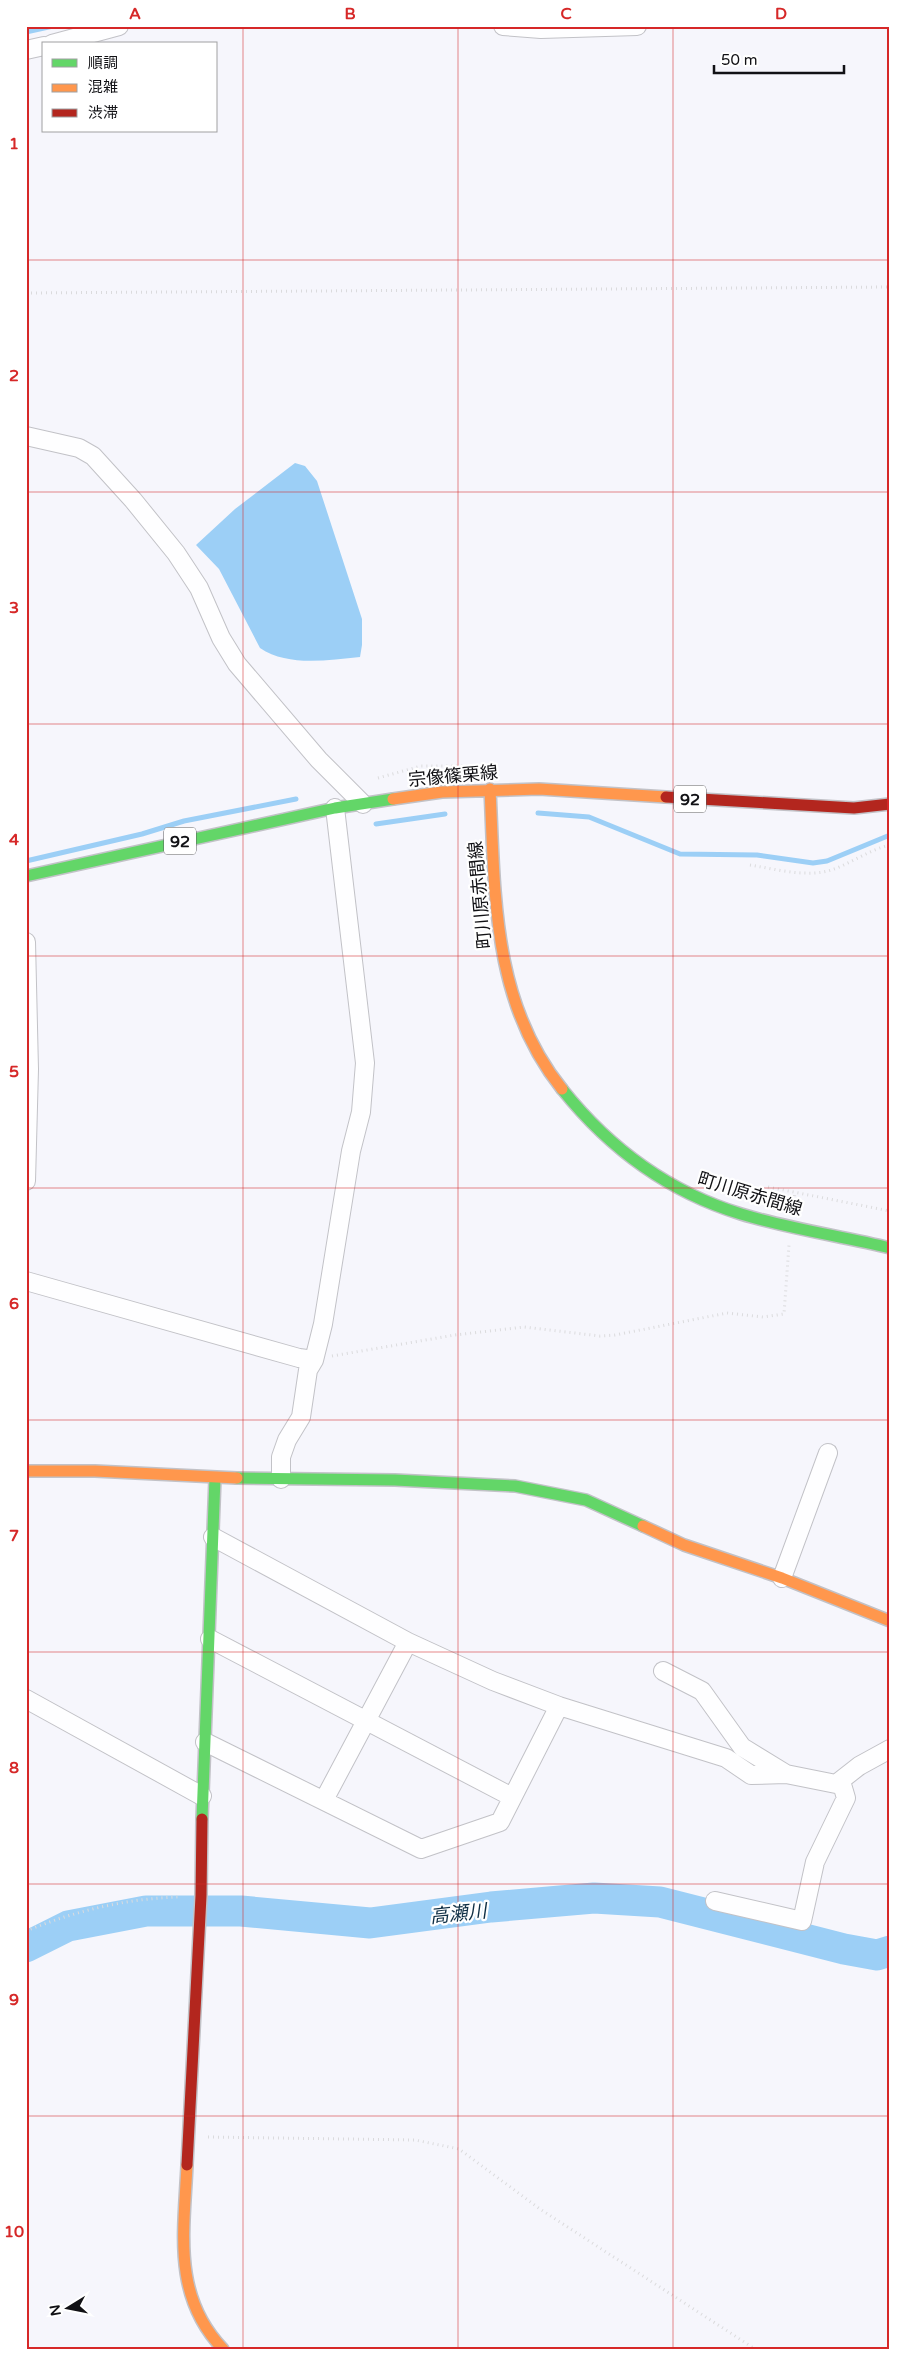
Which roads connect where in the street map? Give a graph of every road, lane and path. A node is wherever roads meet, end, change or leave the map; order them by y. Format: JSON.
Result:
{"nodes":[{"id":1,"x":119,"y":26,"type":"edge"},
{"id":2,"x":503,"y":26,"type":"edge"},
{"id":3,"x":637,"y":26,"type":"edge"},
{"id":4,"x":59,"y":42,"type":"edge"},
{"id":5,"x":42,"y":46,"type":"edge"},
{"id":6,"x":26,"y":50,"type":"edge"},
{"id":7,"x":890,"y":287,"type":"edge"},
{"id":8,"x":26,"y":293,"type":"edge"},
{"id":9,"x":26,"y":436,"type":"edge"},
{"id":10,"x":490,"y":789,"type":"junction"},
{"id":11,"x":363,"y":804,"type":"junction"},
{"id":12,"x":890,"y":804,"type":"edge"},
{"id":13,"x":335,"y":808,"type":"junction"},
{"id":14,"x":890,"y":845,"type":"edge"},
{"id":15,"x":750,"y":865,"type":"dead end"},
{"id":16,"x":26,"y":876,"type":"edge"},
{"id":17,"x":26,"y":942,"type":"edge"},
{"id":18,"x":26,"y":1181,"type":"edge"},
{"id":19,"x":768,"y":1187,"type":"dead end"},
{"id":20,"x":890,"y":1211,"type":"edge"},
{"id":21,"x":790,"y":1226,"type":"junction"},
{"id":22,"x":890,"y":1248,"type":"edge"},
{"id":23,"x":26,"y":1281,"type":"edge"},
{"id":24,"x":314,"y":1360,"type":"junction"},
{"id":25,"x":828,"y":1453,"type":"dead end"},
{"id":26,"x":27,"y":1474,"type":"edge"},
{"id":27,"x":215,"y":1478,"type":"junction"},
{"id":28,"x":281,"y":1479,"type":"junction"},
{"id":29,"x":213,"y":1537,"type":"junction"},
{"id":30,"x":782,"y":1578,"type":"junction"},
{"id":31,"x":890,"y":1621,"type":"edge"},
{"id":32,"x":210,"y":1639,"type":"junction"},
{"id":33,"x":408,"y":1642,"type":"junction"},
{"id":34,"x":663,"y":1671,"type":"dead end"},
{"id":35,"x":26,"y":1699,"type":"edge"},
{"id":36,"x":559,"y":1706,"type":"junction"},
{"id":37,"x":366,"y":1721,"type":"junction"},
{"id":38,"x":205,"y":1742,"type":"junction"},
{"id":39,"x":890,"y":1749,"type":"edge"},
{"id":40,"x":786,"y":1774,"type":"junction"},
{"id":41,"x":840,"y":1781,"type":"junction"},
{"id":42,"x":202,"y":1796,"type":"junction"},
{"id":43,"x":512,"y":1797,"type":"junction"},
{"id":44,"x":324,"y":1800,"type":"junction"},
{"id":45,"x":201,"y":1896,"type":"junction"},
{"id":46,"x":715,"y":1901,"type":"dead end"},
{"id":47,"x":26,"y":1931,"type":"edge"},
{"id":48,"x":188,"y":2137,"type":"junction"},
{"id":49,"x":214,"y":2346,"type":"edge"},
{"id":50,"x":755,"y":2349,"type":"edge"}],
"edges":[{"from":1,"to":4,"type":"street"},
{"from":2,"to":3,"type":"street"},
{"from":5,"to":6,"type":"street"},
{"from":7,"to":8,"type":"path"},
{"from":9,"to":11,"type":"street"},
{"from":10,"to":11,"type":"street","name":"宗像篠栗線","number":"92"},
{"from":10,"to":12,"type":"street","name":"宗像篠栗線","number":"92"},
{"from":10,"to":21,"type":"street","name":"町川原赤間線"},
{"from":11,"to":13,"type":"street","name":"宗像篠栗線","number":"92"},
{"from":13,"to":16,"type":"street","name":"宗像篠栗線","number":"92"},
{"from":13,"to":24,"type":"street"},
{"from":14,"to":15,"type":"path"},
{"from":17,"to":18,"type":"street"},
{"from":19,"to":20,"type":"path"},
{"from":21,"to":22,"type":"street","name":"町川原赤間線"},
{"from":21,"to":24,"type":"path"},
{"from":23,"to":24,"type":"street"},
{"from":24,"to":28,"type":"street"},
{"from":25,"to":30,"type":"street"},
{"from":26,"to":27,"type":"street"},
{"from":27,"to":28,"type":"street"},
{"from":27,"to":29,"type":"street"},
{"from":28,"to":30,"type":"street"},
{"from":29,"to":32,"type":"street"},
{"from":29,"to":33,"type":"street"},
{"from":30,"to":31,"type":"street"},
{"from":32,"to":37,"type":"street"},
{"from":32,"to":38,"type":"street"},
{"from":33,"to":36,"type":"street"},
{"from":33,"to":37,"type":"street"},
{"from":34,"to":40,"type":"street"},
{"from":35,"to":42,"type":"street"},
{"from":36,"to":40,"type":"street"},
{"from":36,"to":43,"type":"street"},
{"from":37,"to":43,"type":"street"},
{"from":37,"to":44,"type":"street"},
{"from":38,"to":42,"type":"street"},
{"from":38,"to":44,"type":"street"},
{"from":39,"to":41,"type":"street"},
{"from":40,"to":41,"type":"street"},
{"from":41,"to":46,"type":"street"},
{"from":42,"to":45,"type":"street"},
{"from":43,"to":44,"type":"street"},
{"from":45,"to":47,"type":"path"},
{"from":45,"to":48,"type":"street"},
{"from":48,"to":49,"type":"street"},
{"from":48,"to":50,"type":"path"}]}
